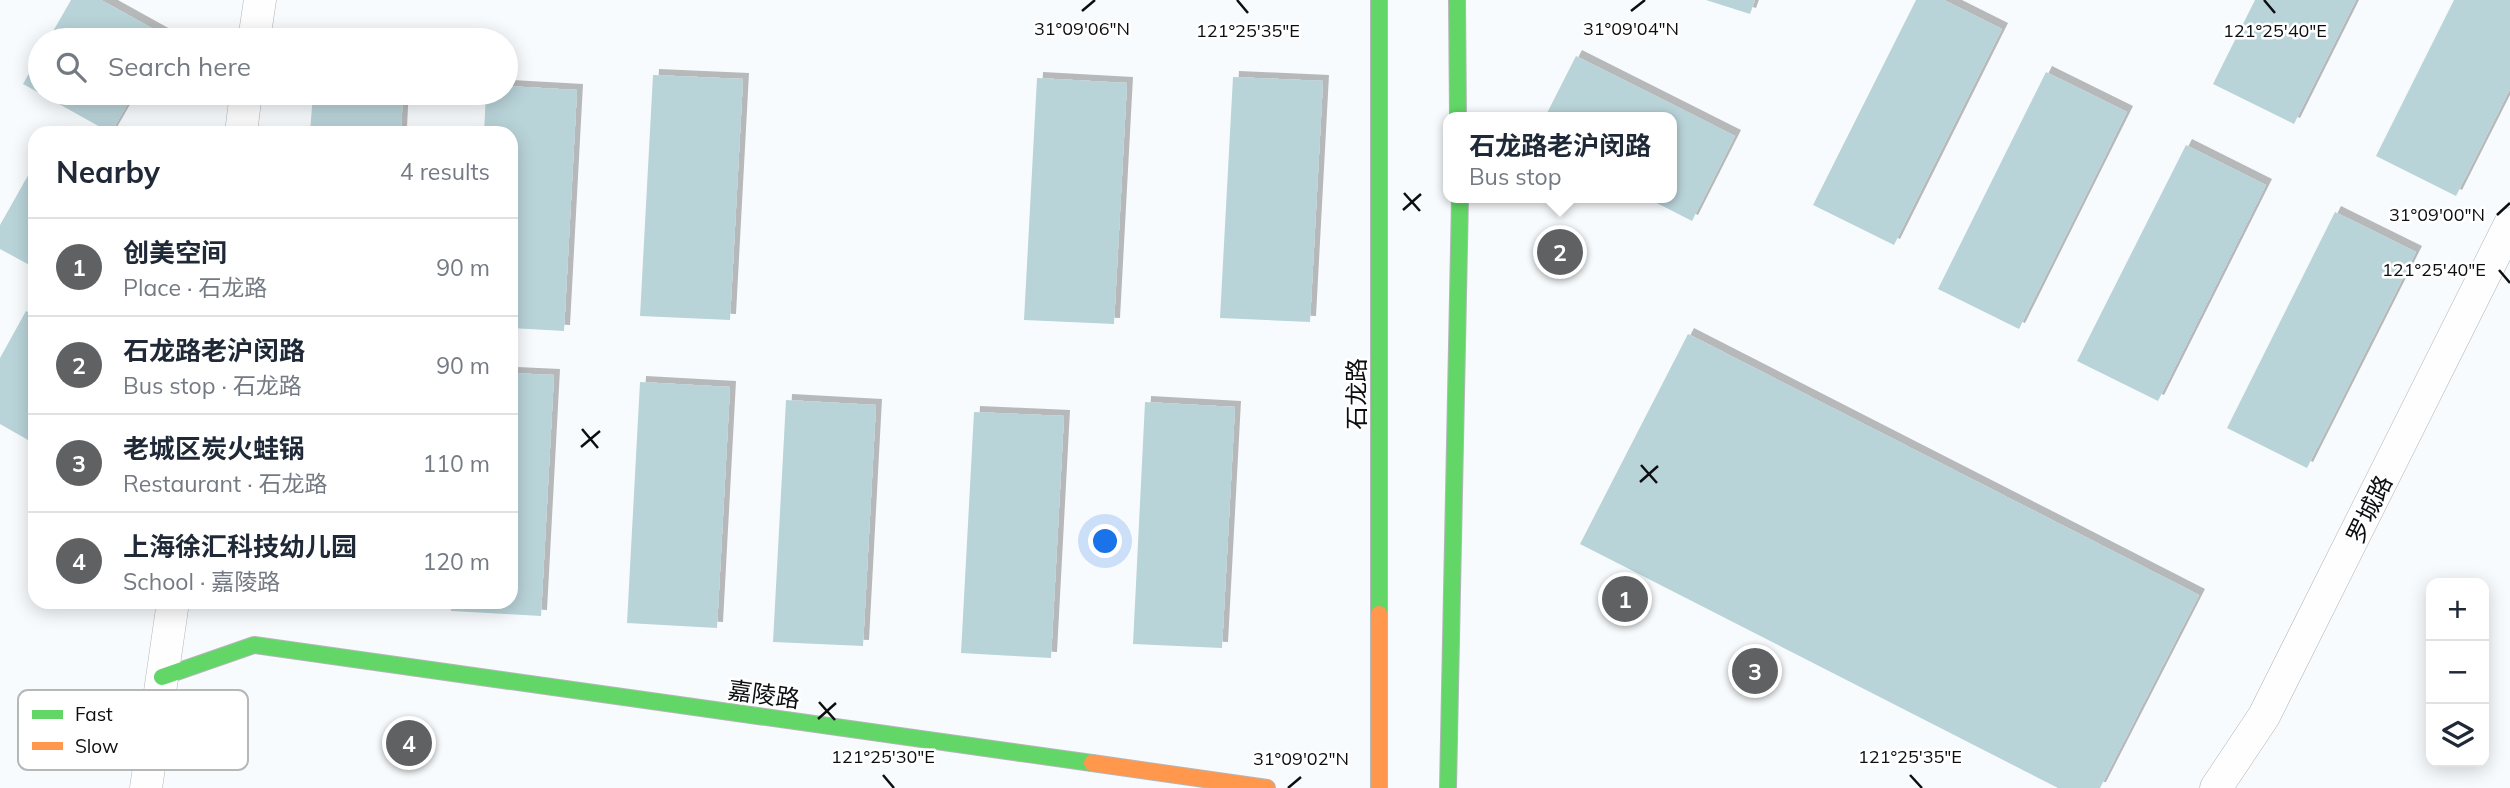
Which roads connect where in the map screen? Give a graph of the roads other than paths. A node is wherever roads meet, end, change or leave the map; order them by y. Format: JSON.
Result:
{"nodes":[{"id":1,"x":260,"y":0,"type":"edge"},
{"id":2,"x":1379,"y":0,"type":"edge"},
{"id":3,"x":1457,"y":0,"type":"edge"},
{"id":4,"x":256,"y":28,"type":"edge"},
{"id":5,"x":245,"y":105,"type":"edge"},
{"id":6,"x":1458,"y":112,"type":"edge"},
{"id":7,"x":242,"y":126,"type":"edge"},
{"id":8,"x":1460,"y":203,"type":"edge"},
{"id":9,"x":2510,"y":224,"type":"edge"},
{"id":10,"x":172,"y":609,"type":"edge"},
{"id":11,"x":162,"y":677,"type":"junction"},
{"id":12,"x":160,"y":690,"type":"edge"},
{"id":13,"x":149,"y":770,"type":"edge"},
{"id":14,"x":146,"y":788,"type":"edge"},
{"id":15,"x":1267,"y":788,"type":"edge"},
{"id":16,"x":1379,"y":788,"type":"edge"},
{"id":17,"x":1448,"y":788,"type":"edge"},
{"id":18,"x":2216,"y":788,"type":"edge"}],
"edges":[{"from":1,"to":4,"type":"street"},
{"from":2,"to":16,"type":"main road","name":"石龙路"},
{"from":3,"to":6,"type":"main road"},
{"from":5,"to":7,"type":"street"},
{"from":8,"to":17,"type":"main road"},
{"from":9,"to":18,"type":"street","name":"罗城路"},
{"from":10,"to":11,"type":"street"},
{"from":11,"to":12,"type":"street"},
{"from":11,"to":15,"type":"main road","name":"嘉陵路"},
{"from":13,"to":14,"type":"street"}]}
